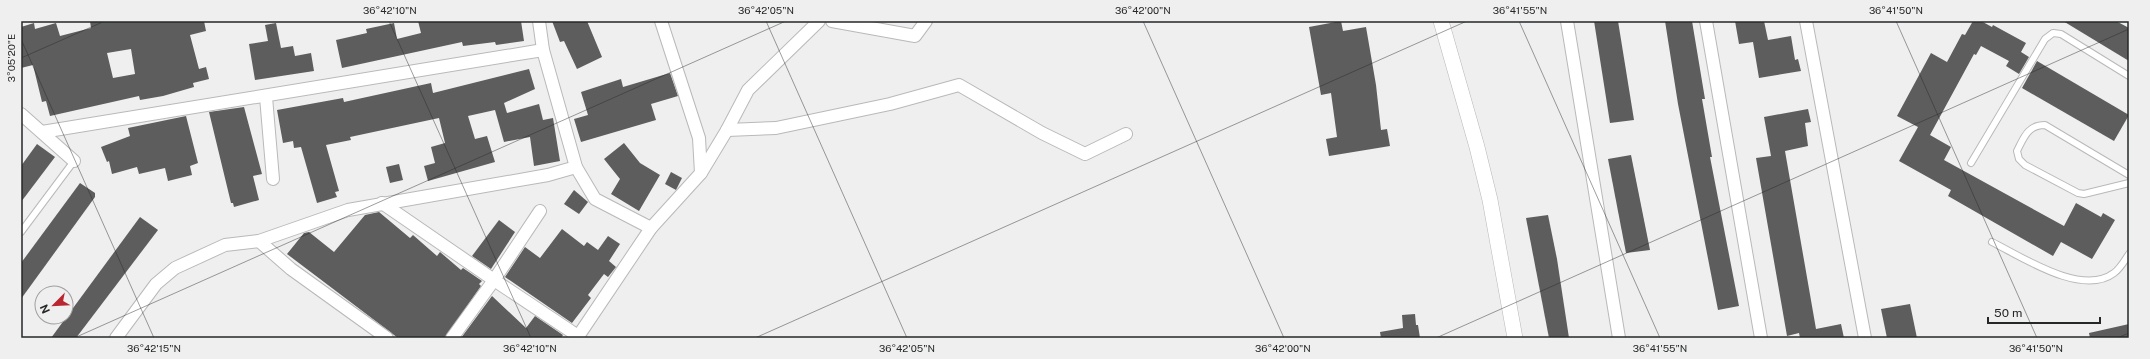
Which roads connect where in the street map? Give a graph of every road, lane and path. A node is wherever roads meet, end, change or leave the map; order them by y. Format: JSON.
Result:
{"nodes":[{"id":1,"x":539,"y":21,"type":"edge"},
{"id":2,"x":662,"y":21,"type":"edge"},
{"id":3,"x":819,"y":21,"type":"edge"},
{"id":4,"x":832,"y":21,"type":"edge"},
{"id":5,"x":926,"y":21,"type":"edge"},
{"id":6,"x":1441,"y":21,"type":"edge"},
{"id":7,"x":1567,"y":21,"type":"edge"},
{"id":8,"x":1706,"y":21,"type":"edge"},
{"id":9,"x":1806,"y":21,"type":"edge"},
{"id":10,"x":543,"y":50,"type":"junction"},
{"id":11,"x":2129,"y":76,"type":"edge"},
{"id":12,"x":266,"y":97,"type":"junction"},
{"id":13,"x":21,"y":114,"type":"edge"},
{"id":14,"x":727,"y":130,"type":"junction"},
{"id":15,"x":42,"y":132,"type":"junction"},
{"id":16,"x":1126,"y":134,"type":"dead end"},
{"id":17,"x":74,"y":161,"type":"joint"},
{"id":18,"x":1971,"y":163,"type":"dead end"},
{"id":19,"x":576,"y":167,"type":"junction"},
{"id":20,"x":701,"y":173,"type":"junction"},
{"id":21,"x":2129,"y":175,"type":"edge"},
{"id":22,"x":273,"y":179,"type":"dead end"},
{"id":23,"x":2129,"y":183,"type":"edge"},
{"id":24,"x":382,"y":203,"type":"junction"},
{"id":25,"x":540,"y":211,"type":"dead end"},
{"id":26,"x":651,"y":228,"type":"junction"},
{"id":27,"x":21,"y":232,"type":"edge"},
{"id":28,"x":260,"y":242,"type":"junction"},
{"id":29,"x":1992,"y":242,"type":"dead end"},
{"id":30,"x":2129,"y":254,"type":"edge"},
{"id":31,"x":494,"y":280,"type":"junction"},
{"id":32,"x":578,"y":337,"type":"edge"},
{"id":33,"x":116,"y":338,"type":"edge"},
{"id":34,"x":387,"y":338,"type":"edge"},
{"id":35,"x":452,"y":338,"type":"edge"},
{"id":36,"x":1515,"y":338,"type":"edge"},
{"id":37,"x":1619,"y":338,"type":"edge"},
{"id":38,"x":1761,"y":338,"type":"edge"},
{"id":39,"x":1865,"y":338,"type":"edge"}],
"edges":[{"from":1,"to":10,"type":"street"},
{"from":2,"to":20,"type":"street"},
{"from":3,"to":14,"type":"street"},
{"from":4,"to":5,"type":"street"},
{"from":6,"to":36,"type":"street"},
{"from":7,"to":37,"type":"street"},
{"from":8,"to":38,"type":"street"},
{"from":9,"to":39,"type":"street"},
{"from":10,"to":12,"type":"street"},
{"from":10,"to":19,"type":"street"},
{"from":11,"to":18,"type":"lane"},
{"from":12,"to":15,"type":"street"},
{"from":12,"to":22,"type":"street"},
{"from":13,"to":15,"type":"street"},
{"from":14,"to":16,"type":"street"},
{"from":14,"to":20,"type":"street"},
{"from":15,"to":17,"type":"street"},
{"from":17,"to":27,"type":"lane"},
{"from":19,"to":24,"type":"street"},
{"from":19,"to":26,"type":"street"},
{"from":20,"to":26,"type":"street"},
{"from":21,"to":23,"type":"lane"},
{"from":24,"to":28,"type":"street"},
{"from":24,"to":31,"type":"street"},
{"from":25,"to":31,"type":"street"},
{"from":26,"to":32,"type":"street"},
{"from":28,"to":33,"type":"street"},
{"from":28,"to":34,"type":"street"},
{"from":29,"to":30,"type":"lane"},
{"from":31,"to":32,"type":"street"},
{"from":31,"to":35,"type":"street"}]}
